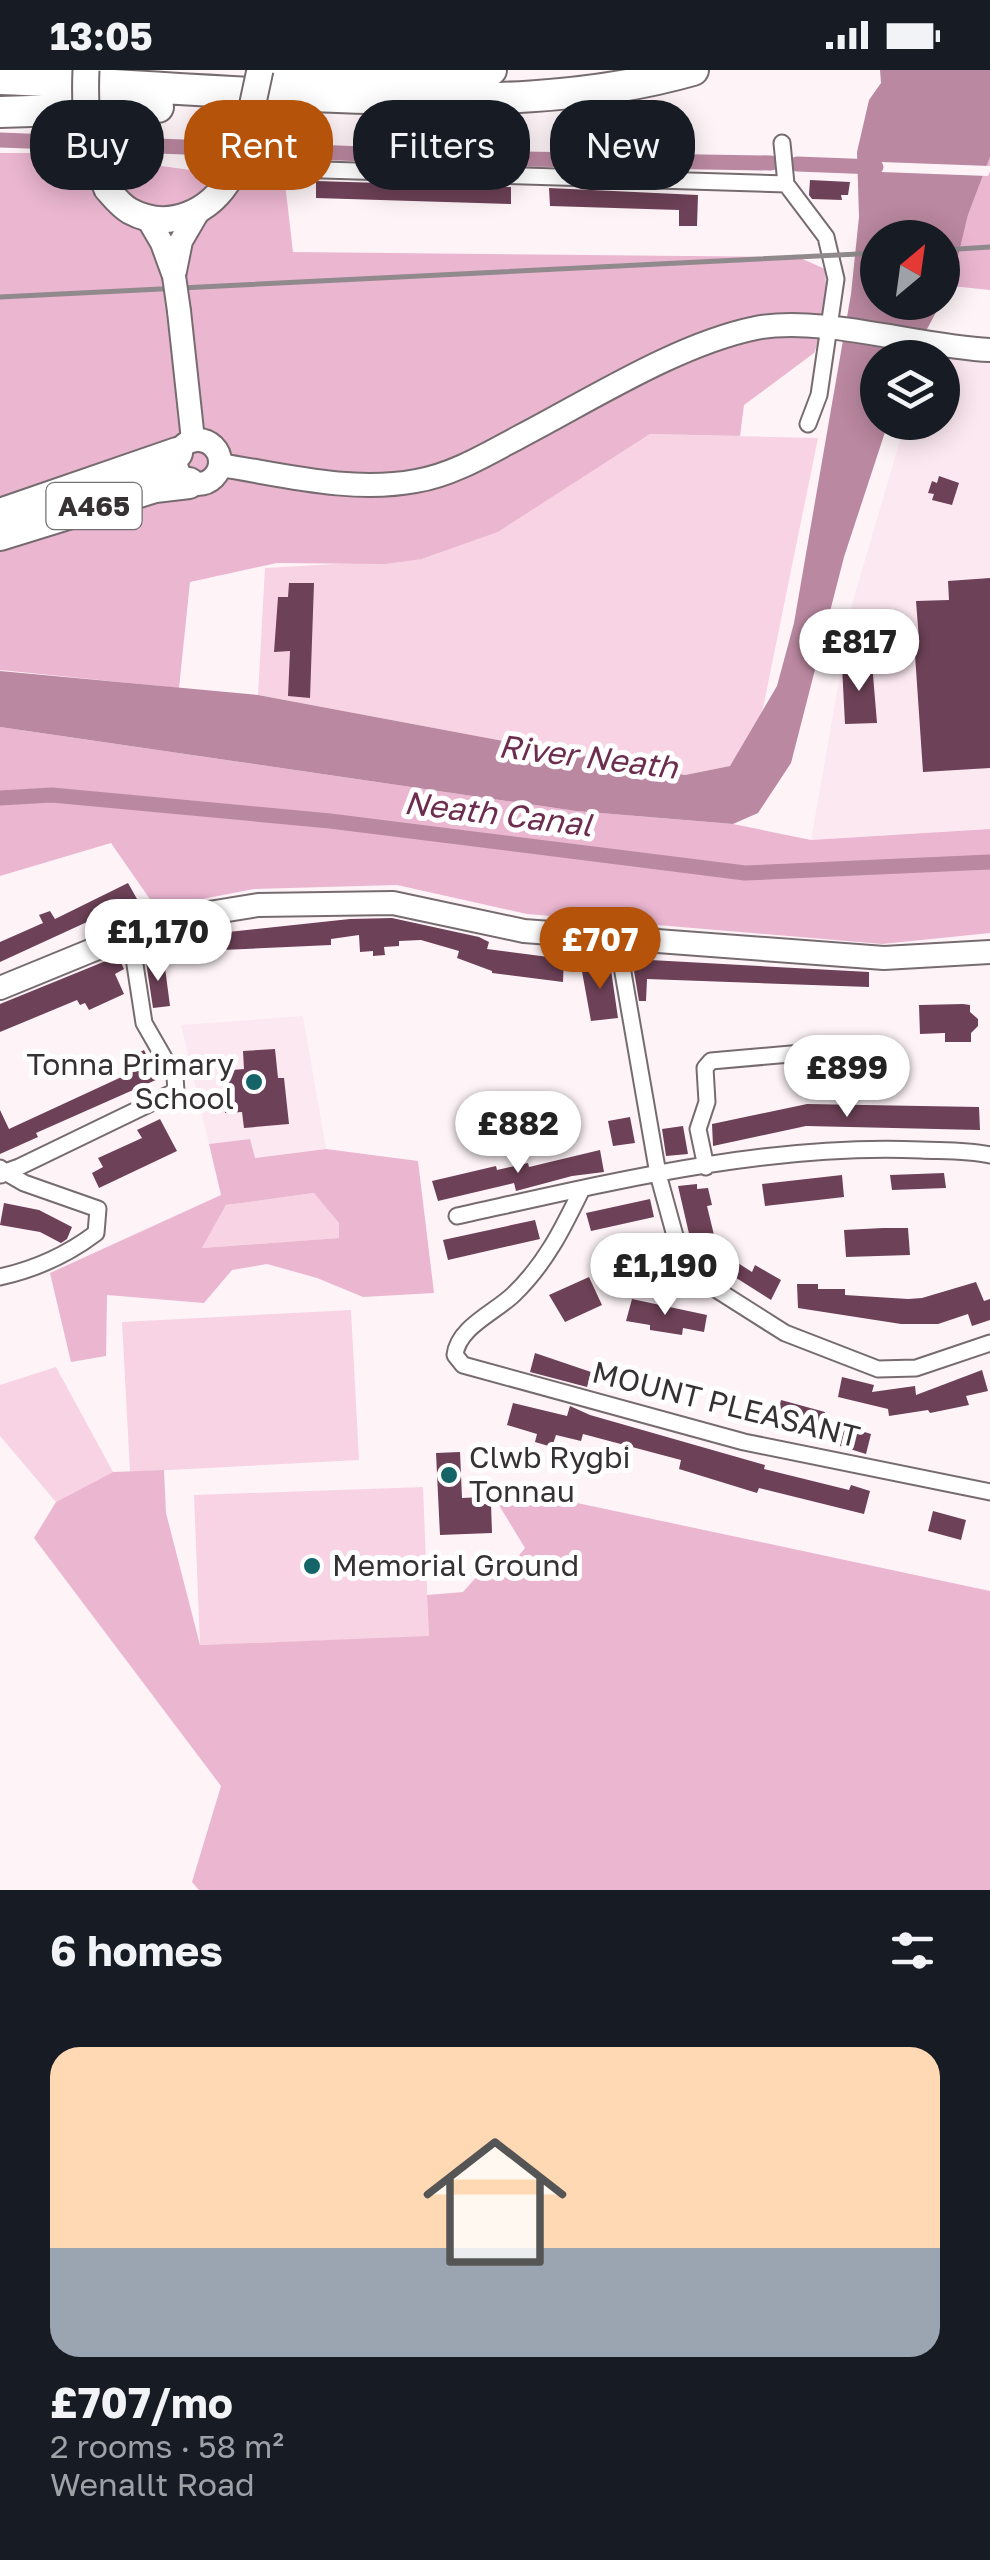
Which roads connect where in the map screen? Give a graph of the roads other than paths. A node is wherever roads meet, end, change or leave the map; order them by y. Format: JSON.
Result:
{"nodes":[{"id":1,"x":86,"y":70,"type":"edge"},
{"id":2,"x":260,"y":70,"type":"edge"},
{"id":3,"x":491,"y":70,"type":"edge"},
{"id":4,"x":693,"y":70,"type":"edge"},
{"id":5,"x":0,"y":79,"type":"edge"},
{"id":6,"x":285,"y":83,"type":"edge"},
{"id":7,"x":0,"y":112,"type":"edge"},
{"id":8,"x":782,"y":143,"type":"dead end"},
{"id":9,"x":333,"y":171,"type":"edge"},
{"id":10,"x":786,"y":184,"type":"junction"},
{"id":11,"x":198,"y":212,"type":"junction"},
{"id":12,"x":148,"y":218,"type":"junction"},
{"id":13,"x":174,"y":276,"type":"junction"},
{"id":14,"x":834,"y":330,"type":"junction"},
{"id":15,"x":990,"y":350,"type":"edge"},
{"id":16,"x":808,"y":424,"type":"dead end"},
{"id":17,"x":185,"y":446,"type":"junction"},
{"id":18,"x":220,"y":465,"type":"junction"},
{"id":19,"x":189,"y":483,"type":"junction"},
{"id":20,"x":0,"y":514,"type":"edge"},
{"id":21,"x":0,"y":534,"type":"edge"},
{"id":22,"x":138,"y":931,"type":"junction"},
{"id":23,"x":617,"y":938,"type":"junction"},
{"id":24,"x":990,"y":952,"type":"edge"},
{"id":25,"x":0,"y":988,"type":"edge"},
{"id":26,"x":865,"y":1055,"type":"dead end"},
{"id":27,"x":990,"y":1155,"type":"edge"},
{"id":28,"x":706,"y":1167,"type":"junction"},
{"id":29,"x":2,"y":1172,"type":"edge"},
{"id":30,"x":658,"y":1174,"type":"junction"},
{"id":31,"x":582,"y":1189,"type":"junction"},
{"id":32,"x":457,"y":1216,"type":"dead end"},
{"id":33,"x":0,"y":1277,"type":"edge"},
{"id":34,"x":990,"y":1342,"type":"edge"},
{"id":35,"x":990,"y":1492,"type":"edge"}],
"edges":[{"from":1,"to":12,"type":"main road","bridge":true},
{"from":2,"to":11,"type":"main road","bridge":true},
{"from":3,"to":6,"type":"highway"},
{"from":4,"to":6,"type":"highway"},
{"from":5,"to":6,"type":"highway"},
{"from":6,"to":7,"type":"highway"},
{"from":8,"to":10,"type":"street"},
{"from":9,"to":10,"type":"street"},
{"from":10,"to":14,"type":"street"},
{"from":11,"to":12,"type":"main road"},
{"from":11,"to":13,"type":"main road"},
{"from":12,"to":13,"type":"main road"},
{"from":13,"to":17,"type":"main road","bridge":true},
{"from":14,"to":15,"type":"main road"},
{"from":14,"to":16,"type":"street"},
{"from":14,"to":18,"type":"main road"},
{"from":17,"to":18,"type":"main road"},
{"from":17,"to":19,"type":"main road"},
{"from":17,"to":20,"type":"highway","number":"A465"},
{"from":18,"to":19,"type":"main road"},
{"from":19,"to":21,"type":"highway","number":"A465"},
{"from":22,"to":23,"type":"main road"},
{"from":22,"to":25,"type":"main road"},
{"from":22,"to":29,"type":"street"},
{"from":23,"to":24,"type":"main road"},
{"from":23,"to":30,"type":"street"},
{"from":26,"to":28,"type":"street"},
{"from":27,"to":28,"type":"street"},
{"from":28,"to":30,"type":"street"},
{"from":29,"to":33,"type":"street"},
{"from":30,"to":31,"type":"street"},
{"from":30,"to":34,"type":"street"},
{"from":31,"to":32,"type":"street"},
{"from":31,"to":35,"type":"street","name":"MOUNT PLEASANT"}]}
